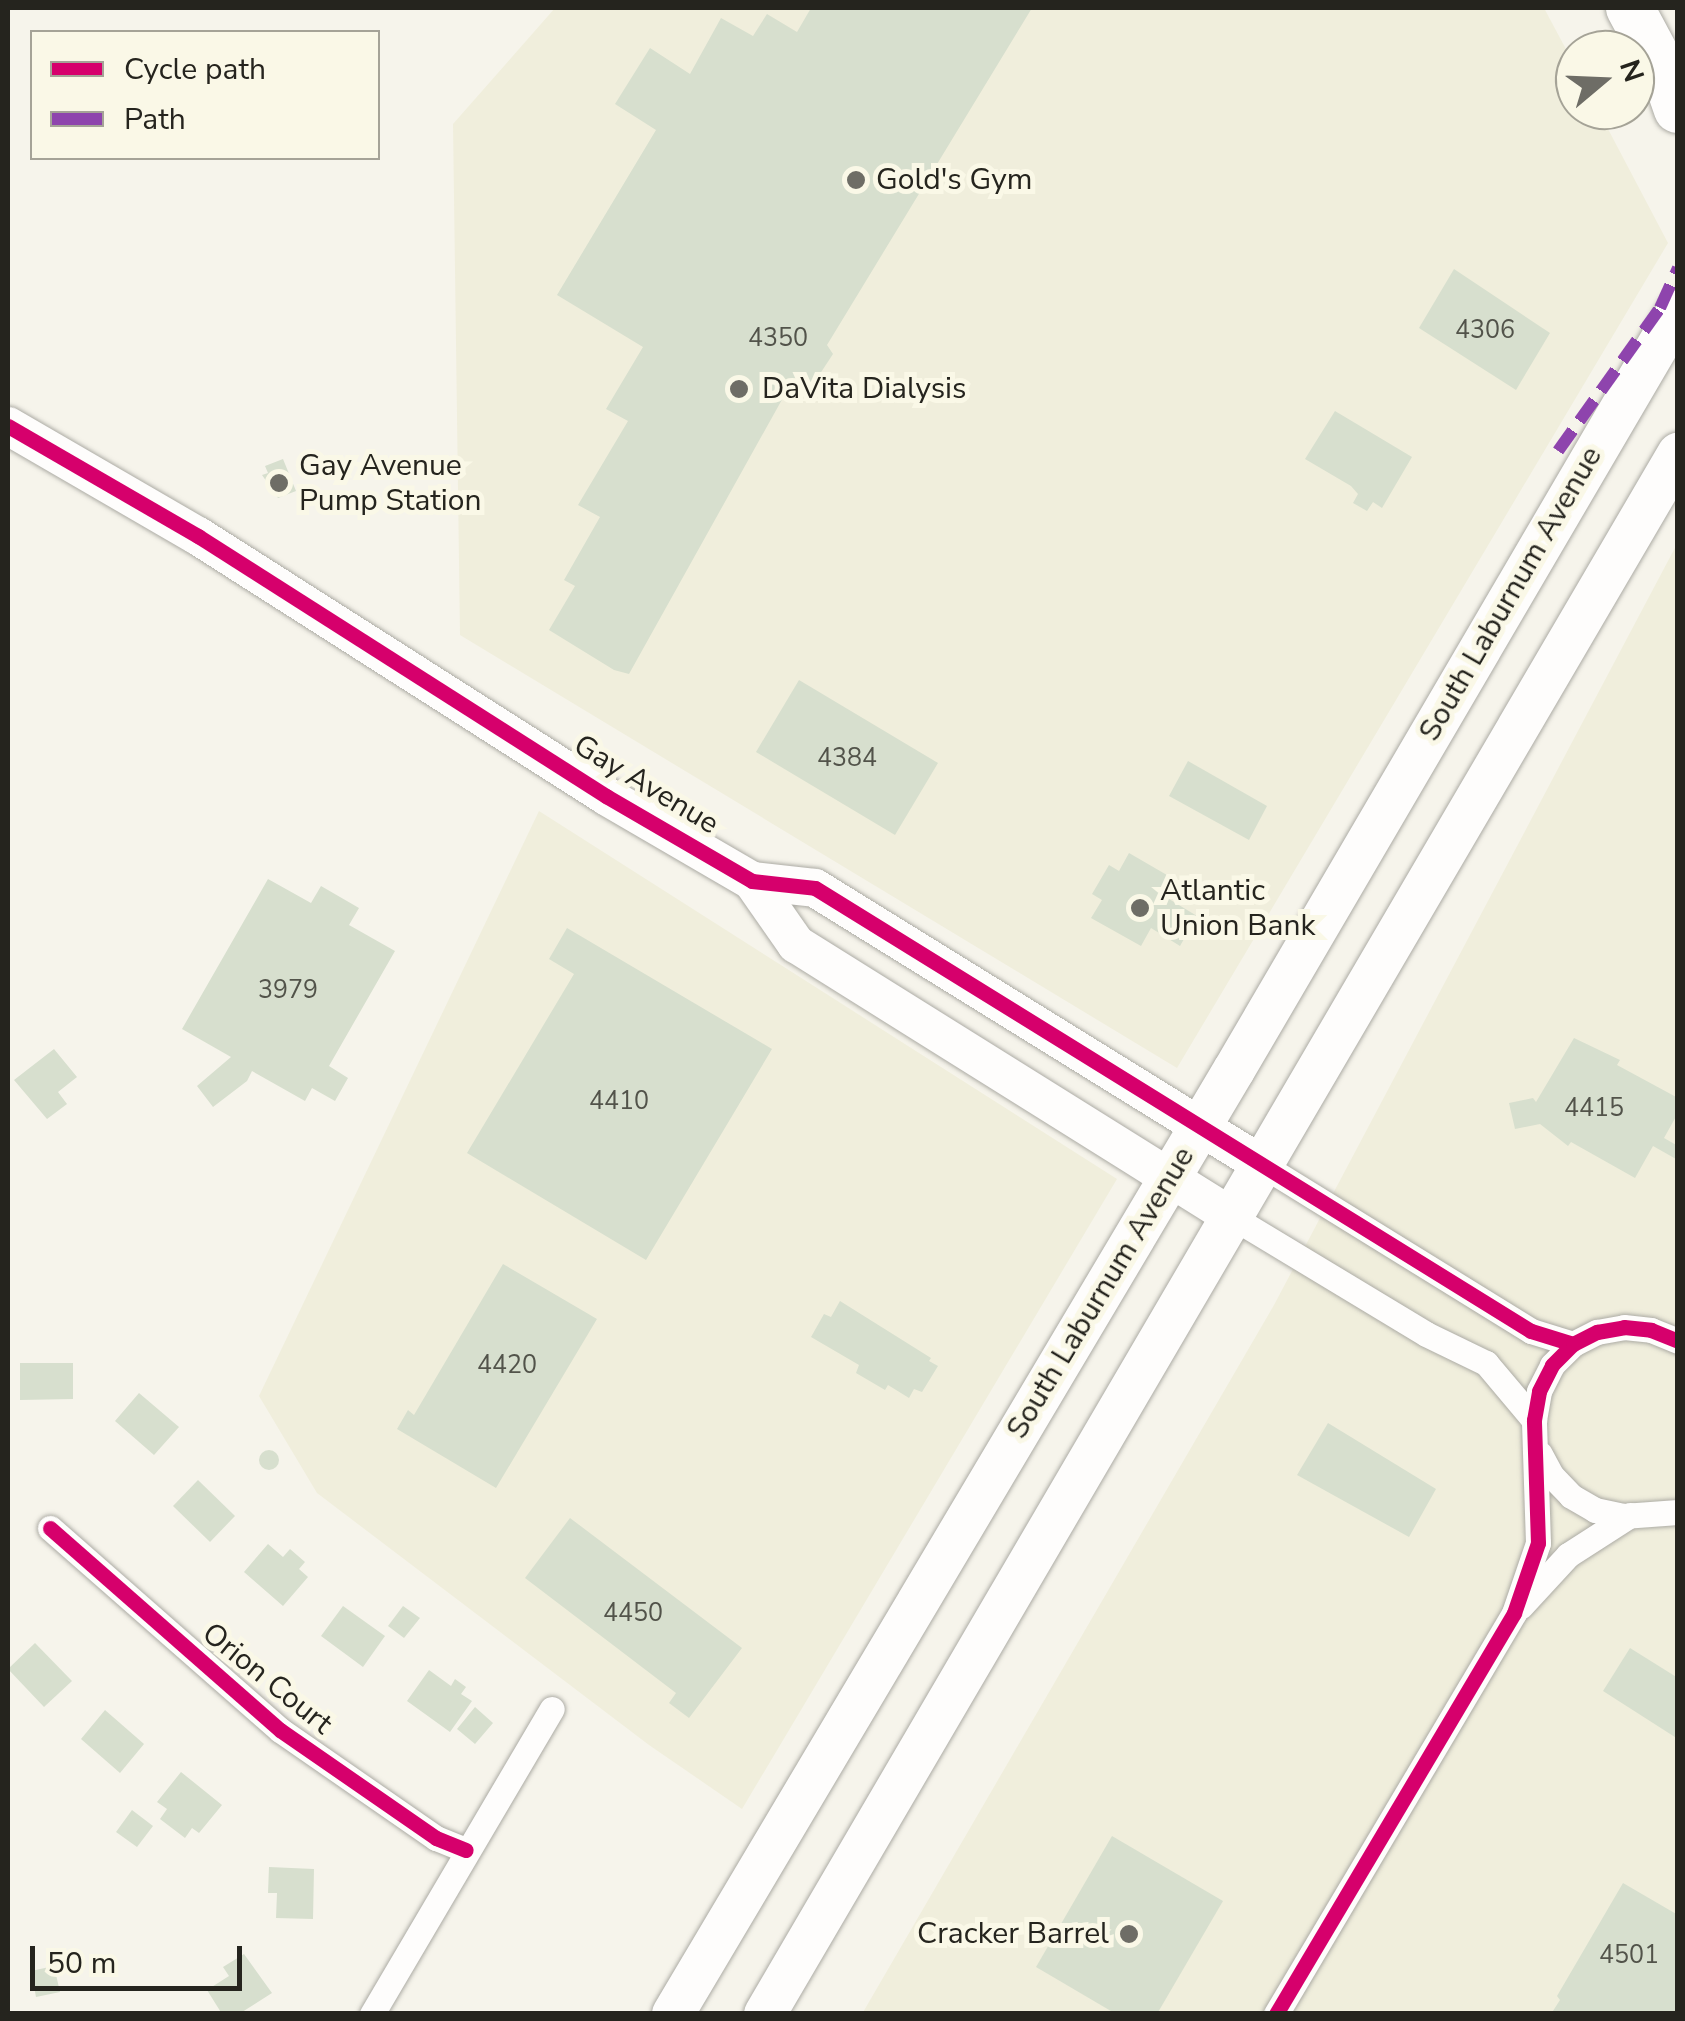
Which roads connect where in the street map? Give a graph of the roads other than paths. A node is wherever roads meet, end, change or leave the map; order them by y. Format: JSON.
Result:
{"nodes":[{"id":1,"x":1632,"y":11,"type":"edge"},
{"id":2,"x":1678,"y":57,"type":"edge"},
{"id":3,"x":1678,"y":109,"type":"edge"},
{"id":4,"x":1678,"y":311,"type":"edge"},
{"id":5,"x":8,"y":426,"type":"edge"},
{"id":6,"x":1678,"y":454,"type":"edge"},
{"id":7,"x":752,"y":881,"type":"junction"},
{"id":8,"x":1200,"y":1128,"type":"junction"},
{"id":9,"x":1264,"y":1166,"type":"junction"},
{"id":10,"x":1170,"y":1178,"type":"junction"},
{"id":11,"x":1234,"y":1218,"type":"junction"},
{"id":12,"x":1678,"y":1341,"type":"edge"},
{"id":13,"x":1573,"y":1344,"type":"junction"},
{"id":14,"x":1534,"y":1420,"type":"junction"},
{"id":15,"x":1538,"y":1450,"type":"junction"},
{"id":16,"x":1678,"y":1502,"type":"edge"},
{"id":17,"x":1653,"y":1513,"type":"edge"},
{"id":18,"x":50,"y":1528,"type":"dead end"},
{"id":19,"x":1514,"y":1613,"type":"junction"},
{"id":20,"x":552,"y":1709,"type":"dead end"},
{"id":21,"x":466,"y":1850,"type":"junction"},
{"id":22,"x":372,"y":2014,"type":"edge"},
{"id":23,"x":673,"y":2014,"type":"edge"},
{"id":24,"x":765,"y":2014,"type":"edge"},
{"id":25,"x":1276,"y":2014,"type":"edge"}],
"edges":[{"from":1,"to":2,"type":"highway"},
{"from":1,"to":3,"type":"highway"},
{"from":4,"to":8,"type":"main road","name":"South Laburnum Avenue"},
{"from":5,"to":7,"type":"street","name":"Gay Avenue"},
{"from":6,"to":9,"type":"main road"},
{"from":7,"to":8,"type":"street","name":"Gay Avenue"},
{"from":7,"to":10,"type":"street","name":"Gay Avenue"},
{"from":8,"to":9,"type":"street","name":"Gay Avenue"},
{"from":8,"to":10,"type":"main road","name":"South Laburnum Avenue"},
{"from":9,"to":11,"type":"main road"},
{"from":9,"to":13,"type":"street"},
{"from":10,"to":11,"type":"street","name":"Gay Avenue"},
{"from":10,"to":23,"type":"main road","name":"South Laburnum Avenue"},
{"from":11,"to":14,"type":"street"},
{"from":11,"to":24,"type":"main road"},
{"from":12,"to":13,"type":"street"},
{"from":13,"to":14,"type":"street"},
{"from":14,"to":15,"type":"street"},
{"from":15,"to":17,"type":"street"},
{"from":15,"to":19,"type":"street"},
{"from":16,"to":17,"type":"street"},
{"from":17,"to":19,"type":"street"},
{"from":18,"to":21,"type":"street","name":"Orion Court"},
{"from":19,"to":25,"type":"street"},
{"from":20,"to":21,"type":"street"},
{"from":21,"to":22,"type":"street"}]}
